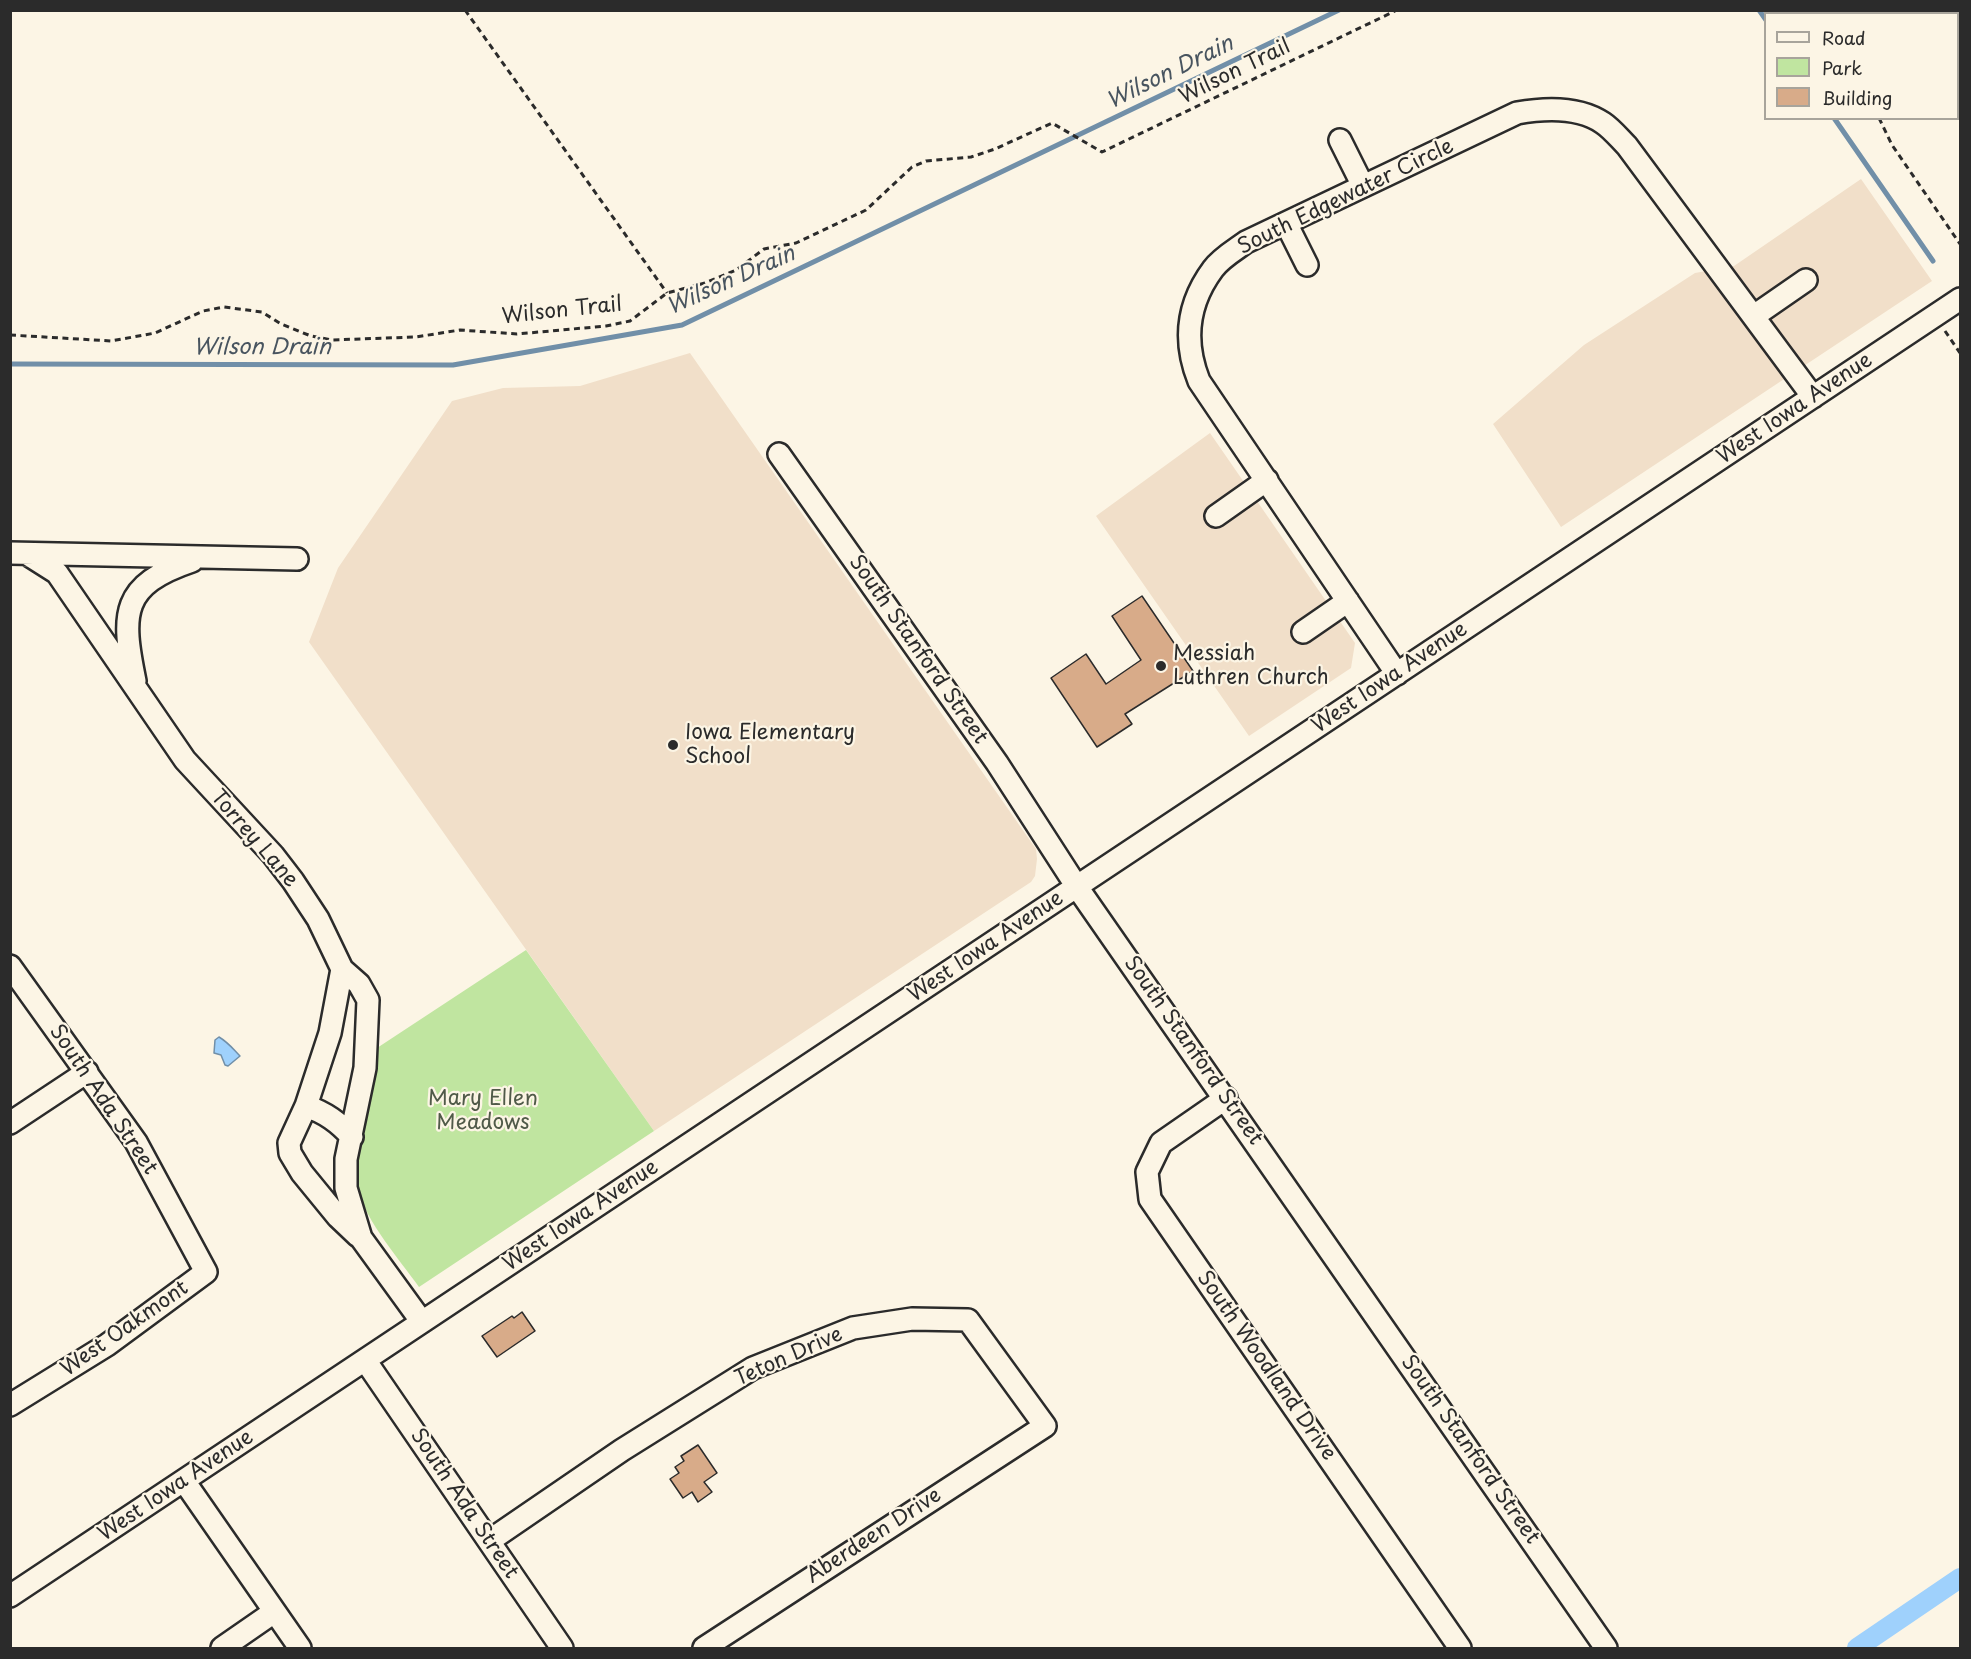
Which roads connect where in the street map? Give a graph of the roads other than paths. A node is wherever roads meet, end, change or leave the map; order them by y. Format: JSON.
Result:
{"nodes":[{"id":1,"x":1340,"y":140,"type":"dead end"},
{"id":2,"x":1363,"y":186,"type":"junction"},
{"id":3,"x":1287,"y":223,"type":"junction"},
{"id":4,"x":1307,"y":265,"type":"dead end"},
{"id":5,"x":1806,"y":280,"type":"dead end"},
{"id":6,"x":1960,"y":299,"type":"edge"},
{"id":7,"x":1754,"y":316,"type":"junction"},
{"id":8,"x":1813,"y":396,"type":"junction"},
{"id":9,"x":779,"y":454,"type":"dead end"},
{"id":10,"x":1267,"y":480,"type":"junction"},
{"id":11,"x":1216,"y":516,"type":"dead end"},
{"id":12,"x":19,"y":553,"type":"edge"},
{"id":13,"x":207,"y":556,"type":"junction"},
{"id":14,"x":297,"y":559,"type":"dead end"},
{"id":15,"x":1348,"y":601,"type":"junction"},
{"id":16,"x":1303,"y":632,"type":"dead end"},
{"id":17,"x":1397,"y":674,"type":"junction"},
{"id":18,"x":137,"y":693,"type":"junction"},
{"id":19,"x":1077,"y":887,"type":"junction"},
{"id":20,"x":10,"y":966,"type":"edge"},
{"id":21,"x":342,"y":969,"type":"junction"},
{"id":22,"x":87,"y":1072,"type":"junction"},
{"id":23,"x":1226,"y":1098,"type":"junction"},
{"id":24,"x":306,"y":1107,"type":"junction"},
{"id":25,"x":10,"y":1123,"type":"edge"},
{"id":26,"x":352,"y":1137,"type":"junction"},
{"id":27,"x":188,"y":1238,"type":"joint"},
{"id":28,"x":361,"y":1238,"type":"junction"},
{"id":29,"x":422,"y":1322,"type":"junction"},
{"id":30,"x":365,"y":1360,"type":"junction"},
{"id":31,"x":10,"y":1405,"type":"edge"},
{"id":32,"x":1045,"y":1426,"type":"joint"},
{"id":33,"x":184,"y":1481,"type":"junction"},
{"id":34,"x":489,"y":1541,"type":"junction"},
{"id":35,"x":13,"y":1588,"type":"edge"},
{"id":36,"x":274,"y":1612,"type":"junction"},
{"id":37,"x":222,"y":1648,"type":"edge"},
{"id":38,"x":300,"y":1648,"type":"edge"},
{"id":39,"x":562,"y":1648,"type":"edge"},
{"id":40,"x":704,"y":1648,"type":"edge"},
{"id":41,"x":1460,"y":1648,"type":"edge"},
{"id":42,"x":1606,"y":1648,"type":"edge"}],
"edges":[{"from":1,"to":2,"type":"street"},
{"from":2,"to":3,"type":"street","name":"South Edgewater Circle"},
{"from":2,"to":7,"type":"street","name":"South Edgewater Circle"},
{"from":3,"to":4,"type":"street"},
{"from":3,"to":10,"type":"street","name":"South Edgewater Circle"},
{"from":5,"to":7,"type":"street"},
{"from":6,"to":8,"type":"street","name":"West Iowa Avenue"},
{"from":7,"to":8,"type":"street","name":"South Edgewater Circle"},
{"from":8,"to":17,"type":"street","name":"West Iowa Avenue"},
{"from":9,"to":19,"type":"street","name":"South Stanford Street"},
{"from":10,"to":11,"type":"street"},
{"from":10,"to":15,"type":"street","name":"South Edgewater Circle"},
{"from":12,"to":13,"type":"street","name":"Torrey Lane"},
{"from":12,"to":18,"type":"street","name":"Torrey Lane"},
{"from":13,"to":14,"type":"street","name":"Torrey Lane"},
{"from":13,"to":18,"type":"street"},
{"from":15,"to":16,"type":"street"},
{"from":15,"to":17,"type":"street","name":"South Edgewater Circle"},
{"from":17,"to":19,"type":"street","name":"West Iowa Avenue"},
{"from":18,"to":21,"type":"street","name":"Torrey Lane"},
{"from":19,"to":23,"type":"street","name":"South Stanford Street"},
{"from":19,"to":29,"type":"street","name":"West Iowa Avenue"},
{"from":20,"to":22,"type":"street","name":"South Ada Street"},
{"from":21,"to":24,"type":"street"},
{"from":21,"to":26,"type":"street","name":"Torrey Lane"},
{"from":22,"to":25,"type":"street"},
{"from":22,"to":27,"type":"street","name":"South Ada Street"},
{"from":23,"to":41,"type":"street","name":"South Woodland Drive"},
{"from":23,"to":42,"type":"street","name":"South Stanford Street"},
{"from":24,"to":26,"type":"street"},
{"from":24,"to":28,"type":"street"},
{"from":26,"to":28,"type":"street","name":"Torrey Lane"},
{"from":27,"to":31,"type":"street","name":"West Oakmont"},
{"from":28,"to":29,"type":"street","name":"Torrey Lane"},
{"from":29,"to":30,"type":"street","name":"West Iowa Avenue"},
{"from":30,"to":33,"type":"street","name":"West Iowa Avenue"},
{"from":30,"to":34,"type":"street","name":"South Ada Street"},
{"from":32,"to":34,"type":"street","name":"Teton Drive"},
{"from":32,"to":40,"type":"street","name":"Aberdeen Drive"},
{"from":33,"to":35,"type":"street","name":"West Iowa Avenue"},
{"from":33,"to":36,"type":"street"},
{"from":34,"to":39,"type":"street","name":"South Ada Street"},
{"from":36,"to":37,"type":"street"},
{"from":36,"to":38,"type":"street"}]}
